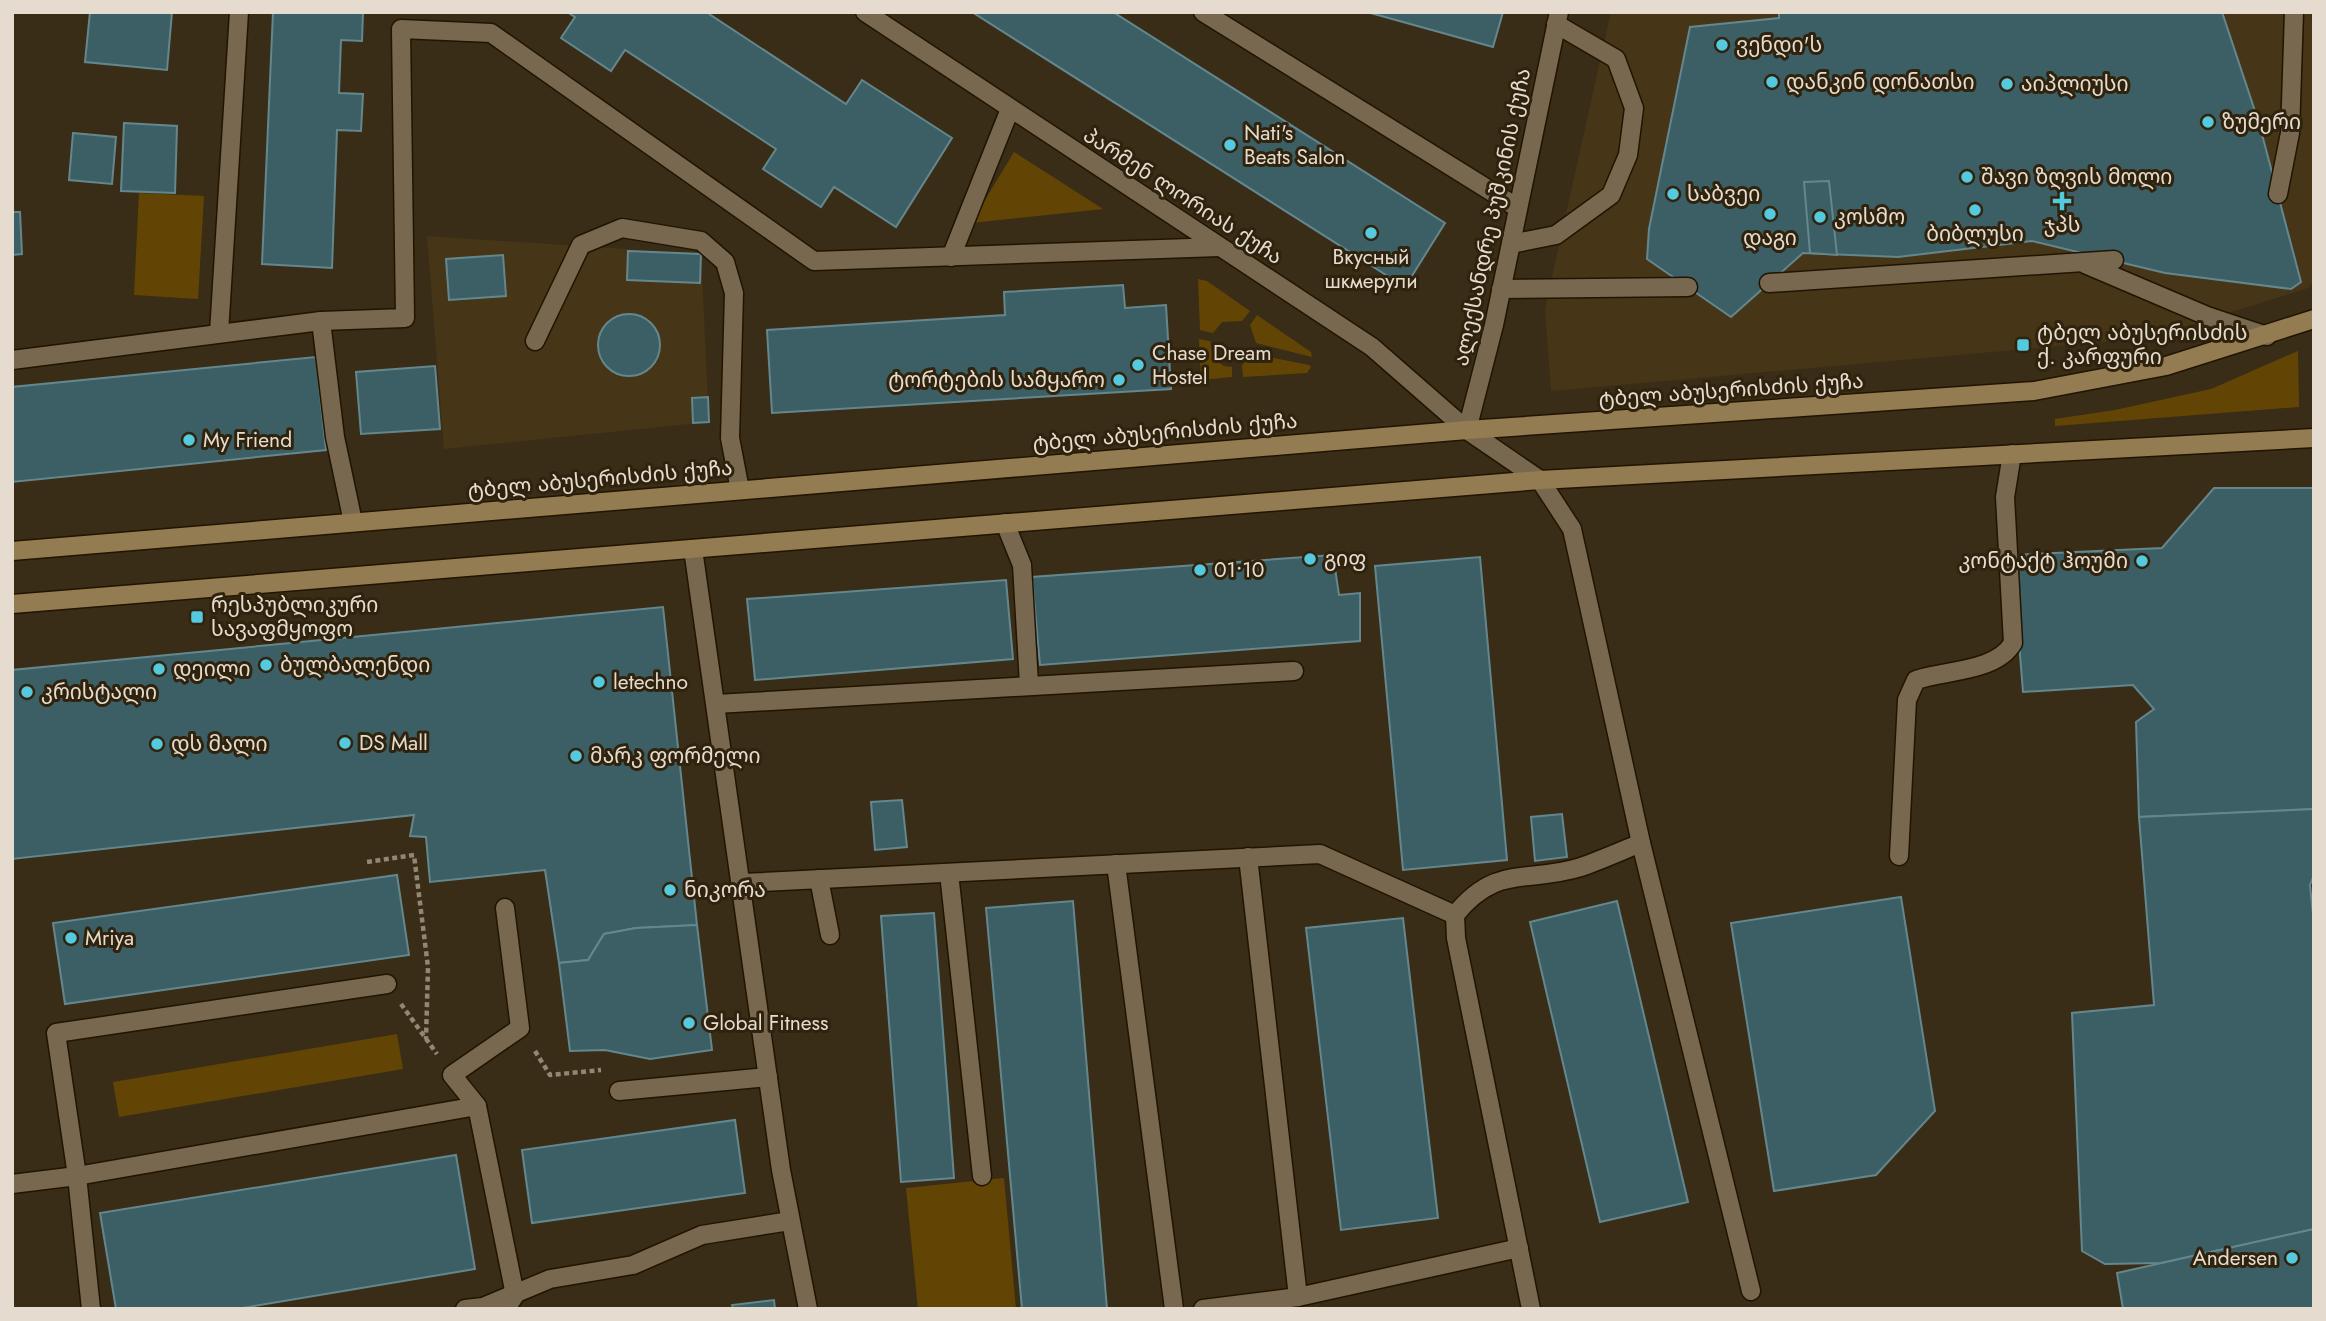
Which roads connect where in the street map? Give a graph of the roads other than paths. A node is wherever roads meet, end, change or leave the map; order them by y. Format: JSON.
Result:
{"nodes":[{"id":1,"x":239,"y":12,"type":"edge"},
{"id":2,"x":865,"y":12,"type":"edge"},
{"id":3,"x":1203,"y":12,"type":"edge"},
{"id":4,"x":2294,"y":12,"type":"edge"},
{"id":5,"x":1557,"y":18,"type":"edge"},
{"id":6,"x":402,"y":20,"type":"edge"},
{"id":7,"x":1010,"y":109,"type":"junction"},
{"id":8,"x":2278,"y":194,"type":"dead end"},
{"id":9,"x":1518,"y":208,"type":"junction"},
{"id":10,"x":1511,"y":244,"type":"junction"},
{"id":11,"x":1219,"y":247,"type":"junction"},
{"id":12,"x":951,"y":257,"type":"junction"},
{"id":13,"x":2114,"y":260,"type":"dead end"},
{"id":14,"x":2081,"y":262,"type":"junction"},
{"id":15,"x":1769,"y":284,"type":"dead end"},
{"id":16,"x":1688,"y":287,"type":"dead end"},
{"id":17,"x":1501,"y":289,"type":"junction"},
{"id":18,"x":2314,"y":319,"type":"edge"},
{"id":19,"x":321,"y":321,"type":"junction"},
{"id":20,"x":219,"y":333,"type":"junction"},
{"id":21,"x":2267,"y":336,"type":"junction"},
{"id":22,"x":535,"y":341,"type":"dead end"},
{"id":23,"x":12,"y":360,"type":"edge"},
{"id":24,"x":1467,"y":430,"type":"junction"},
{"id":25,"x":2314,"y":438,"type":"edge"},
{"id":26,"x":2012,"y":454,"type":"junction"},
{"id":27,"x":1540,"y":480,"type":"junction"},
{"id":28,"x":740,"y":490,"type":"junction"},
{"id":29,"x":353,"y":522,"type":"junction"},
{"id":30,"x":1005,"y":523,"type":"junction"},
{"id":31,"x":693,"y":549,"type":"junction"},
{"id":32,"x":12,"y":551,"type":"edge"},
{"id":33,"x":12,"y":604,"type":"edge"},
{"id":34,"x":1294,"y":671,"type":"dead end"},
{"id":35,"x":1029,"y":684,"type":"junction"},
{"id":36,"x":716,"y":704,"type":"junction"},
{"id":37,"x":1641,"y":843,"type":"junction"},
{"id":38,"x":1899,"y":856,"type":"dead end"},
{"id":39,"x":1248,"y":858,"type":"junction"},
{"id":40,"x":1116,"y":864,"type":"junction"},
{"id":41,"x":949,"y":873,"type":"junction"},
{"id":42,"x":819,"y":879,"type":"junction"},
{"id":43,"x":742,"y":883,"type":"junction"},
{"id":44,"x":505,"y":908,"type":"dead end"},
{"id":45,"x":1455,"y":915,"type":"junction"},
{"id":46,"x":830,"y":935,"type":"dead end"},
{"id":47,"x":387,"y":984,"type":"road end"},
{"id":48,"x":768,"y":1077,"type":"junction"},
{"id":49,"x":619,"y":1091,"type":"dead end"},
{"id":50,"x":477,"y":1106,"type":"junction"},
{"id":51,"x":78,"y":1176,"type":"junction"},
{"id":52,"x":982,"y":1176,"type":"dead end"},
{"id":53,"x":12,"y":1184,"type":"edge"},
{"id":54,"x":790,"y":1221,"type":"junction"},
{"id":55,"x":1519,"y":1248,"type":"junction"},
{"id":56,"x":1751,"y":1291,"type":"dead end"},
{"id":57,"x":1298,"y":1297,"type":"junction"},
{"id":58,"x":510,"y":1302,"type":"edge"},
{"id":59,"x":91,"y":1309,"type":"edge"},
{"id":60,"x":465,"y":1309,"type":"edge"},
{"id":61,"x":808,"y":1309,"type":"edge"},
{"id":62,"x":1174,"y":1309,"type":"edge"},
{"id":63,"x":1203,"y":1309,"type":"edge"},
{"id":64,"x":1531,"y":1309,"type":"edge"}],
"edges":[{"from":1,"to":20,"type":"street"},
{"from":2,"to":7,"type":"street","name":"პარმენ ლორიას ქუჩა"},
{"from":3,"to":9,"type":"street"},
{"from":4,"to":8,"type":"street"},
{"from":5,"to":9,"type":"street","name":"ალექსანდრე პუშკინის ქუჩა"},
{"from":5,"to":10,"type":"street"},
{"from":6,"to":12,"type":"street"},
{"from":6,"to":19,"type":"street"},
{"from":7,"to":11,"type":"street","name":"პარმენ ლორიას ქუჩა"},
{"from":7,"to":12,"type":"street"},
{"from":9,"to":10,"type":"street","name":"ალექსანდრე პუშკინის ქუჩა"},
{"from":10,"to":17,"type":"street","name":"ალექსანდრე პუშკინის ქუჩა"},
{"from":11,"to":12,"type":"street"},
{"from":11,"to":24,"type":"street","name":"პარმენ ლორიას ქუჩა"},
{"from":13,"to":14,"type":"street"},
{"from":14,"to":15,"type":"street"},
{"from":14,"to":21,"type":"street"},
{"from":16,"to":17,"type":"street"},
{"from":17,"to":24,"type":"street","name":"ალექსანდრე პუშკინის ქუჩა"},
{"from":18,"to":21,"type":"main road","name":"ტბელ აბუსერისძის ქუჩა"},
{"from":19,"to":20,"type":"street"},
{"from":19,"to":29,"type":"street"},
{"from":20,"to":23,"type":"street"},
{"from":21,"to":24,"type":"main road","name":"ტბელ აბუსერისძის ქუჩა"},
{"from":22,"to":28,"type":"street"},
{"from":24,"to":27,"type":"street","name":"პარმენ ლორიას ქუჩა"},
{"from":24,"to":28,"type":"main road","name":"ტბელ აბუსერისძის ქუჩა"},
{"from":25,"to":26,"type":"main road"},
{"from":26,"to":27,"type":"main road"},
{"from":26,"to":38,"type":"street"},
{"from":27,"to":30,"type":"main road"},
{"from":27,"to":37,"type":"street"},
{"from":28,"to":29,"type":"main road","name":"ტბელ აბუსერისძის ქუჩა"},
{"from":29,"to":32,"type":"main road","name":"ტბელ აბუსერისძის ქუჩა"},
{"from":30,"to":31,"type":"main road"},
{"from":30,"to":35,"type":"street"},
{"from":31,"to":33,"type":"main road"},
{"from":31,"to":36,"type":"street"},
{"from":34,"to":35,"type":"street"},
{"from":35,"to":36,"type":"street"},
{"from":36,"to":43,"type":"street"},
{"from":37,"to":45,"type":"street"},
{"from":37,"to":56,"type":"street"},
{"from":39,"to":40,"type":"street"},
{"from":39,"to":45,"type":"street"},
{"from":39,"to":57,"type":"street"},
{"from":40,"to":41,"type":"street"},
{"from":40,"to":62,"type":"street"},
{"from":41,"to":42,"type":"street"},
{"from":41,"to":52,"type":"street"},
{"from":42,"to":43,"type":"street"},
{"from":42,"to":46,"type":"street"},
{"from":43,"to":48,"type":"street"},
{"from":44,"to":50,"type":"street"},
{"from":45,"to":55,"type":"street"},
{"from":47,"to":51,"type":"street"},
{"from":48,"to":49,"type":"street"},
{"from":48,"to":54,"type":"street"},
{"from":50,"to":51,"type":"street"},
{"from":50,"to":58,"type":"street"},
{"from":51,"to":53,"type":"street"},
{"from":51,"to":59,"type":"street"},
{"from":54,"to":58,"type":"street"},
{"from":54,"to":61,"type":"street"},
{"from":55,"to":57,"type":"street"},
{"from":55,"to":64,"type":"street"},
{"from":57,"to":63,"type":"street"},
{"from":58,"to":60,"type":"street"}]}
